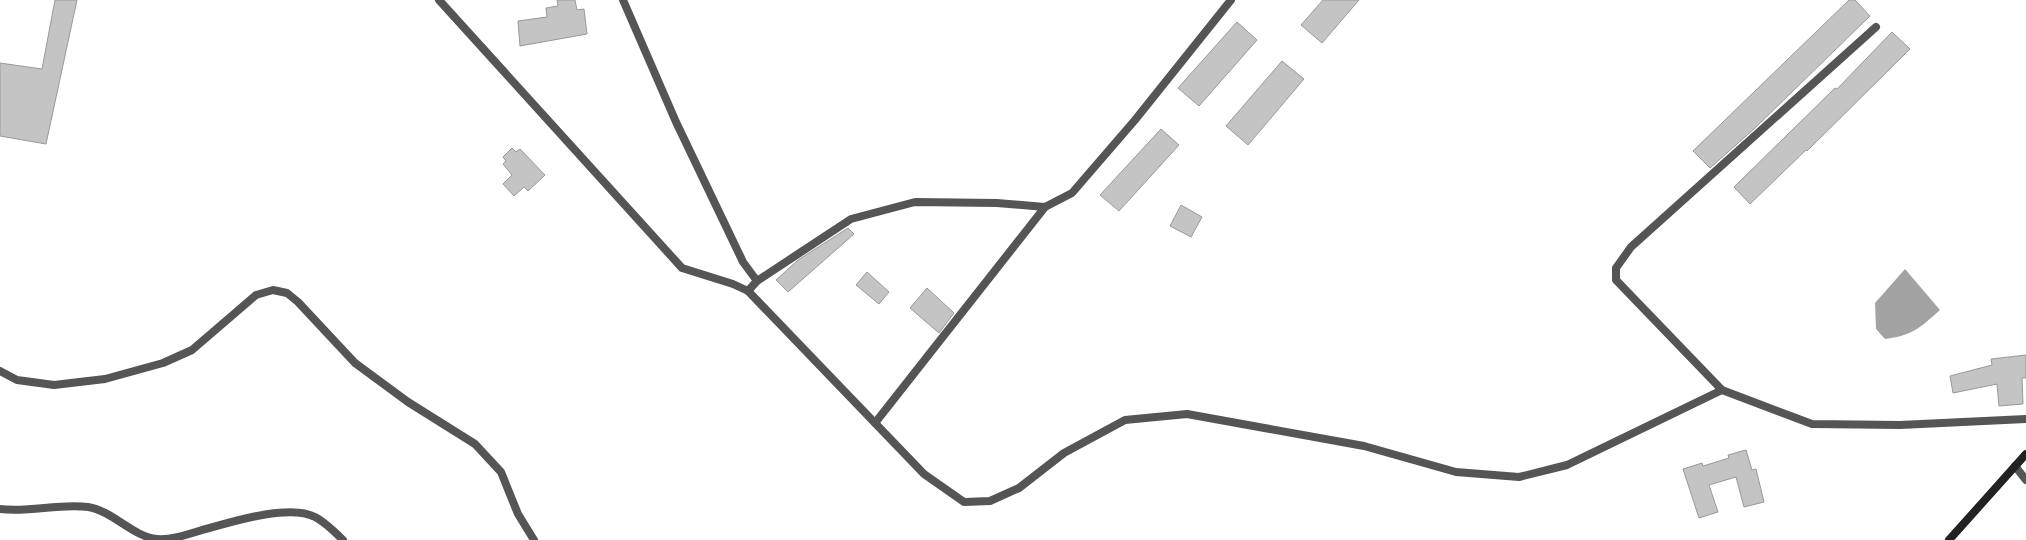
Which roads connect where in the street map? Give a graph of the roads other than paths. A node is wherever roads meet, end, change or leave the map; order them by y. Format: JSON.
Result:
{"nodes":[{"id":1,"x":439,"y":0,"type":"edge"},
{"id":2,"x":623,"y":0,"type":"edge"},
{"id":3,"x":1231,"y":0,"type":"edge"},
{"id":4,"x":1876,"y":27,"type":"dead end"},
{"id":5,"x":1045,"y":207,"type":"junction"},
{"id":6,"x":757,"y":281,"type":"junction"},
{"id":7,"x":748,"y":291,"type":"junction"},
{"id":8,"x":0,"y":371,"type":"edge"},
{"id":9,"x":1722,"y":390,"type":"junction"},
{"id":10,"x":2026,"y":419,"type":"edge"},
{"id":11,"x":875,"y":423,"type":"junction"},
{"id":12,"x":2026,"y":454,"type":"edge"},
{"id":13,"x":2015,"y":466,"type":"junction"},
{"id":14,"x":2026,"y":480,"type":"edge"},
{"id":15,"x":0,"y":510,"type":"edge"},
{"id":16,"x":343,"y":540,"type":"edge"},
{"id":17,"x":534,"y":540,"type":"edge"},
{"id":18,"x":1948,"y":540,"type":"edge"}],
"edges":[{"from":1,"to":7,"type":"street"},
{"from":2,"to":6,"type":"street"},
{"from":3,"to":5,"type":"street"},
{"from":4,"to":9,"type":"street"},
{"from":5,"to":6,"type":"street"},
{"from":5,"to":11,"type":"street"},
{"from":6,"to":7,"type":"street"},
{"from":7,"to":11,"type":"street"},
{"from":8,"to":17,"type":"street"},
{"from":9,"to":10,"type":"street"},
{"from":9,"to":11,"type":"street"},
{"from":12,"to":13,"type":"street"},
{"from":13,"to":14,"type":"street"},
{"from":13,"to":18,"type":"street"},
{"from":15,"to":16,"type":"street"}]}
